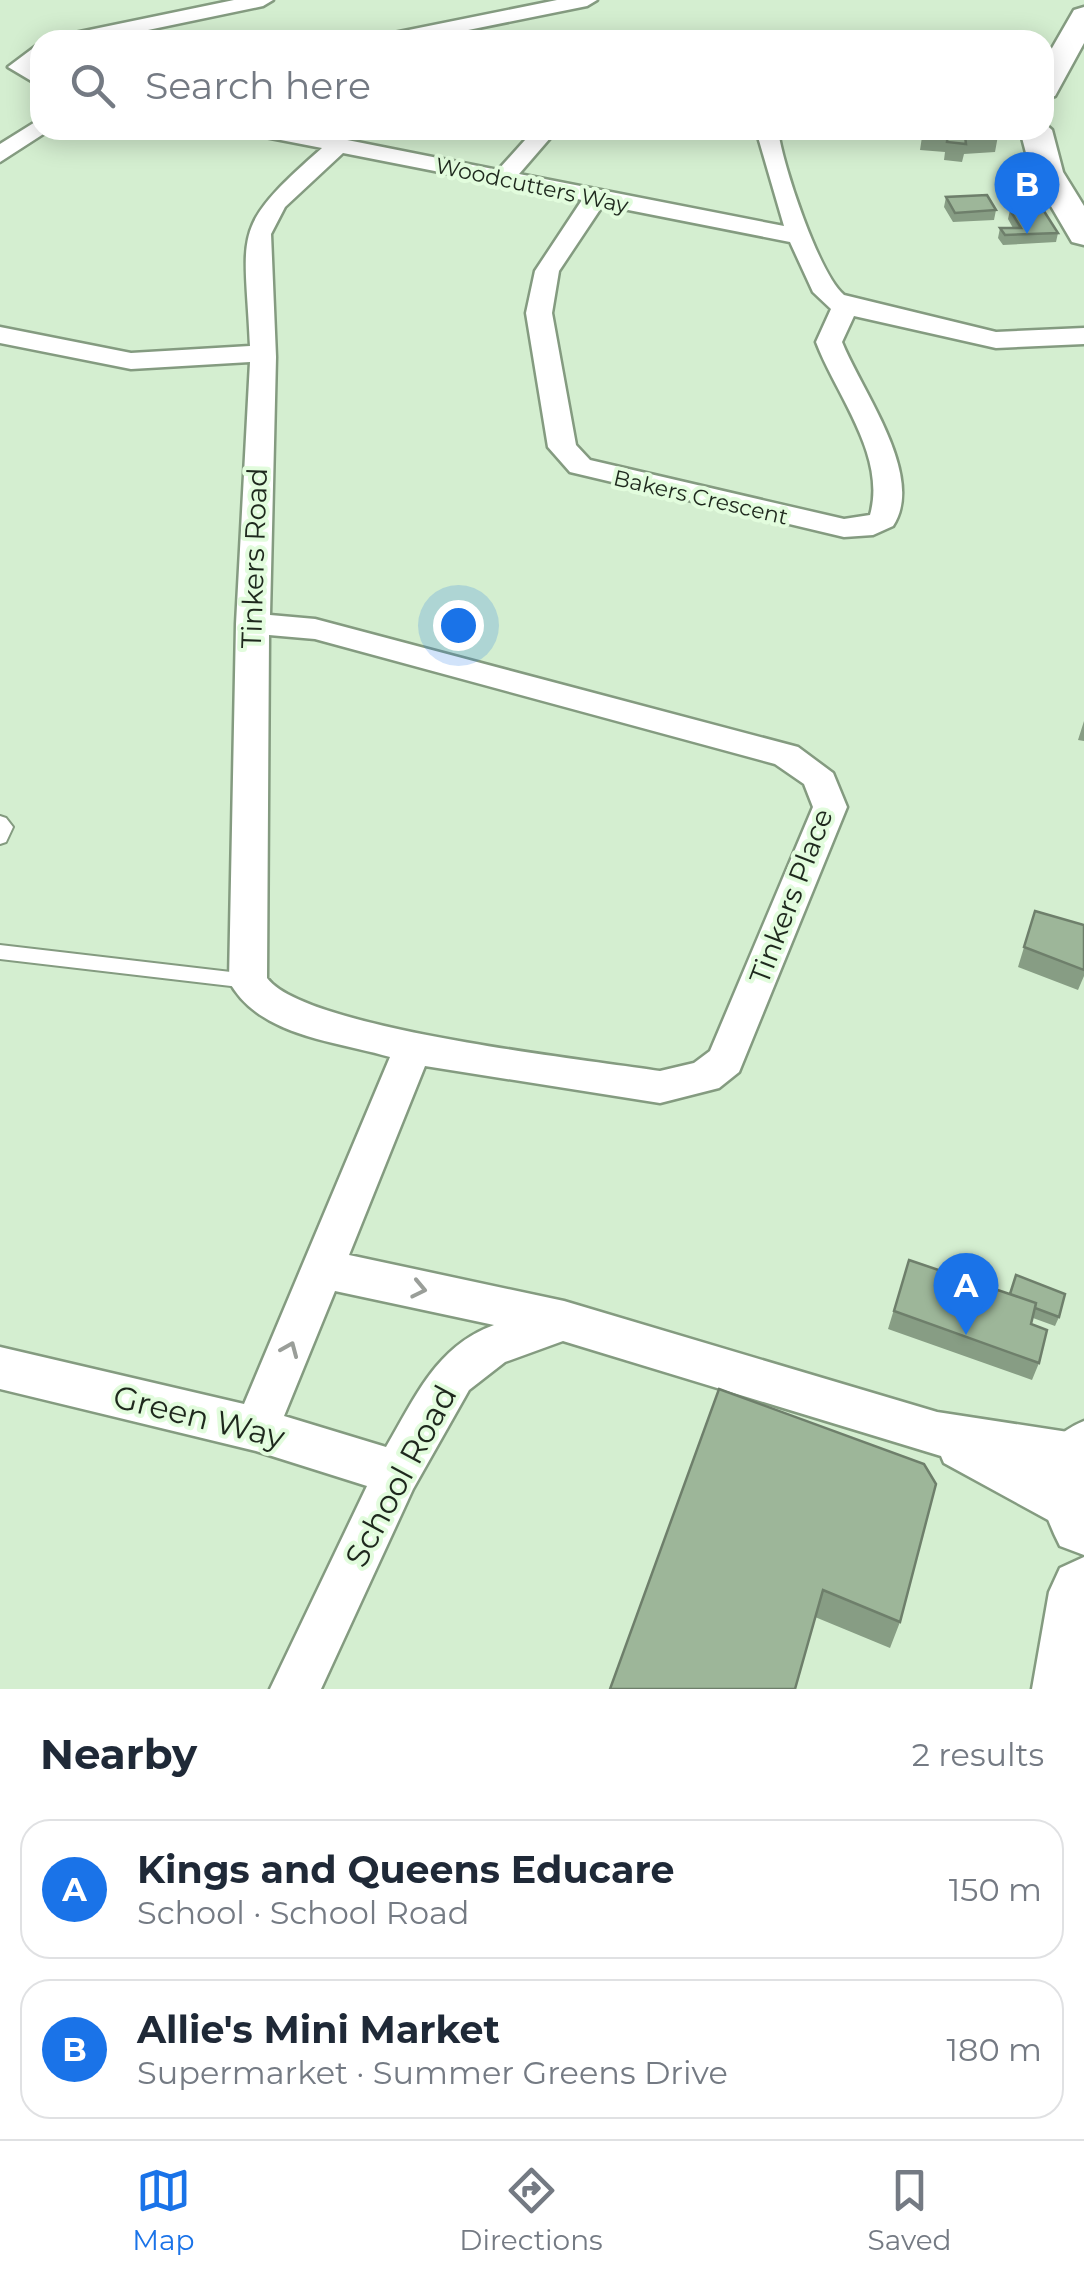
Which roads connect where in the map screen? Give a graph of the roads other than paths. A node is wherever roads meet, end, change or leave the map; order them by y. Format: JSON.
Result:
{"nodes":[{"id":1,"x":263,"y":0,"type":"edge"},
{"id":2,"x":588,"y":0,"type":"edge"},
{"id":3,"x":1084,"y":16,"type":"edge"},
{"id":4,"x":118,"y":30,"type":"edge"},
{"id":5,"x":438,"y":30,"type":"edge"},
{"id":6,"x":30,"y":57,"type":"edge"},
{"id":7,"x":1054,"y":67,"type":"edge"},
{"id":8,"x":30,"y":74,"type":"edge"},
{"id":9,"x":30,"y":133,"type":"edge"},
{"id":10,"x":310,"y":140,"type":"edge"},
{"id":11,"x":537,"y":140,"type":"edge"},
{"id":12,"x":769,"y":140,"type":"edge"},
{"id":13,"x":1039,"y":140,"type":"edge"},
{"id":14,"x":338,"y":146,"type":"junction"},
{"id":15,"x":0,"y":155,"type":"edge"},
{"id":16,"x":503,"y":178,"type":"junction"},
{"id":17,"x":595,"y":199,"type":"junction"},
{"id":18,"x":1080,"y":223,"type":"edge"},
{"id":19,"x":801,"y":236,"type":"junction"},
{"id":20,"x":844,"y":306,"type":"junction"},
{"id":21,"x":0,"y":335,"type":"edge"},
{"id":22,"x":1084,"y":336,"type":"edge"},
{"id":23,"x":263,"y":353,"type":"junction"},
{"id":24,"x":252,"y":624,"type":"junction"},
{"id":25,"x":0,"y":822,"type":"edge"},
{"id":26,"x":0,"y":838,"type":"edge"},
{"id":27,"x":0,"y":952,"type":"edge"},
{"id":28,"x":255,"y":990,"type":"junction"},
{"id":29,"x":413,"y":1048,"type":"junction"},
{"id":30,"x":324,"y":1268,"type":"junction"},
{"id":31,"x":564,"y":1321,"type":"junction"},
{"id":32,"x":0,"y":1368,"type":"edge"},
{"id":33,"x":256,"y":1429,"type":"junction"},
{"id":34,"x":397,"y":1473,"type":"junction"},
{"id":35,"x":1082,"y":1486,"type":"edge"},
{"id":36,"x":1084,"y":1592,"type":"edge"},
{"id":37,"x":296,"y":1689,"type":"edge"},
{"id":38,"x":1068,"y":1689,"type":"edge"}],
"edges":[{"from":1,"to":4,"type":"street"},
{"from":2,"to":5,"type":"street"},
{"from":3,"to":7,"type":"street"},
{"from":6,"to":8,"type":"street"},
{"from":9,"to":15,"type":"street"},
{"from":10,"to":14,"type":"street","name":"Woodcutters Way"},
{"from":11,"to":16,"type":"street"},
{"from":12,"to":19,"type":"street"},
{"from":13,"to":18,"type":"street"},
{"from":14,"to":16,"type":"street","name":"Woodcutters Way"},
{"from":14,"to":23,"type":"street","name":"Tinkers Road"},
{"from":16,"to":17,"type":"street","name":"Woodcutters Way"},
{"from":17,"to":19,"type":"street","name":"Woodcutters Way"},
{"from":17,"to":20,"type":"street","name":"Bakers Crescent"},
{"from":19,"to":20,"type":"street"},
{"from":20,"to":22,"type":"street"},
{"from":21,"to":23,"type":"street"},
{"from":23,"to":24,"type":"street","name":"Tinkers Road"},
{"from":24,"to":28,"type":"street","name":"Tinkers Road"},
{"from":24,"to":29,"type":"street","name":"Tinkers Place"},
{"from":25,"to":26,"type":"lane"},
{"from":27,"to":28,"type":"lane"},
{"from":28,"to":29,"type":"street","name":"Tinkers Place"},
{"from":29,"to":30,"type":"street"},
{"from":30,"to":31,"type":"street","one_way":true},
{"from":33,"to":30,"type":"street","one_way":true},
{"from":31,"to":34,"type":"street","name":"School Road"},
{"from":31,"to":35,"type":"street"},
{"from":32,"to":33,"type":"street","name":"Green Way"},
{"from":33,"to":34,"type":"street","name":"Green Way"},
{"from":34,"to":37,"type":"street","name":"School Road"},
{"from":36,"to":38,"type":"street"}]}
